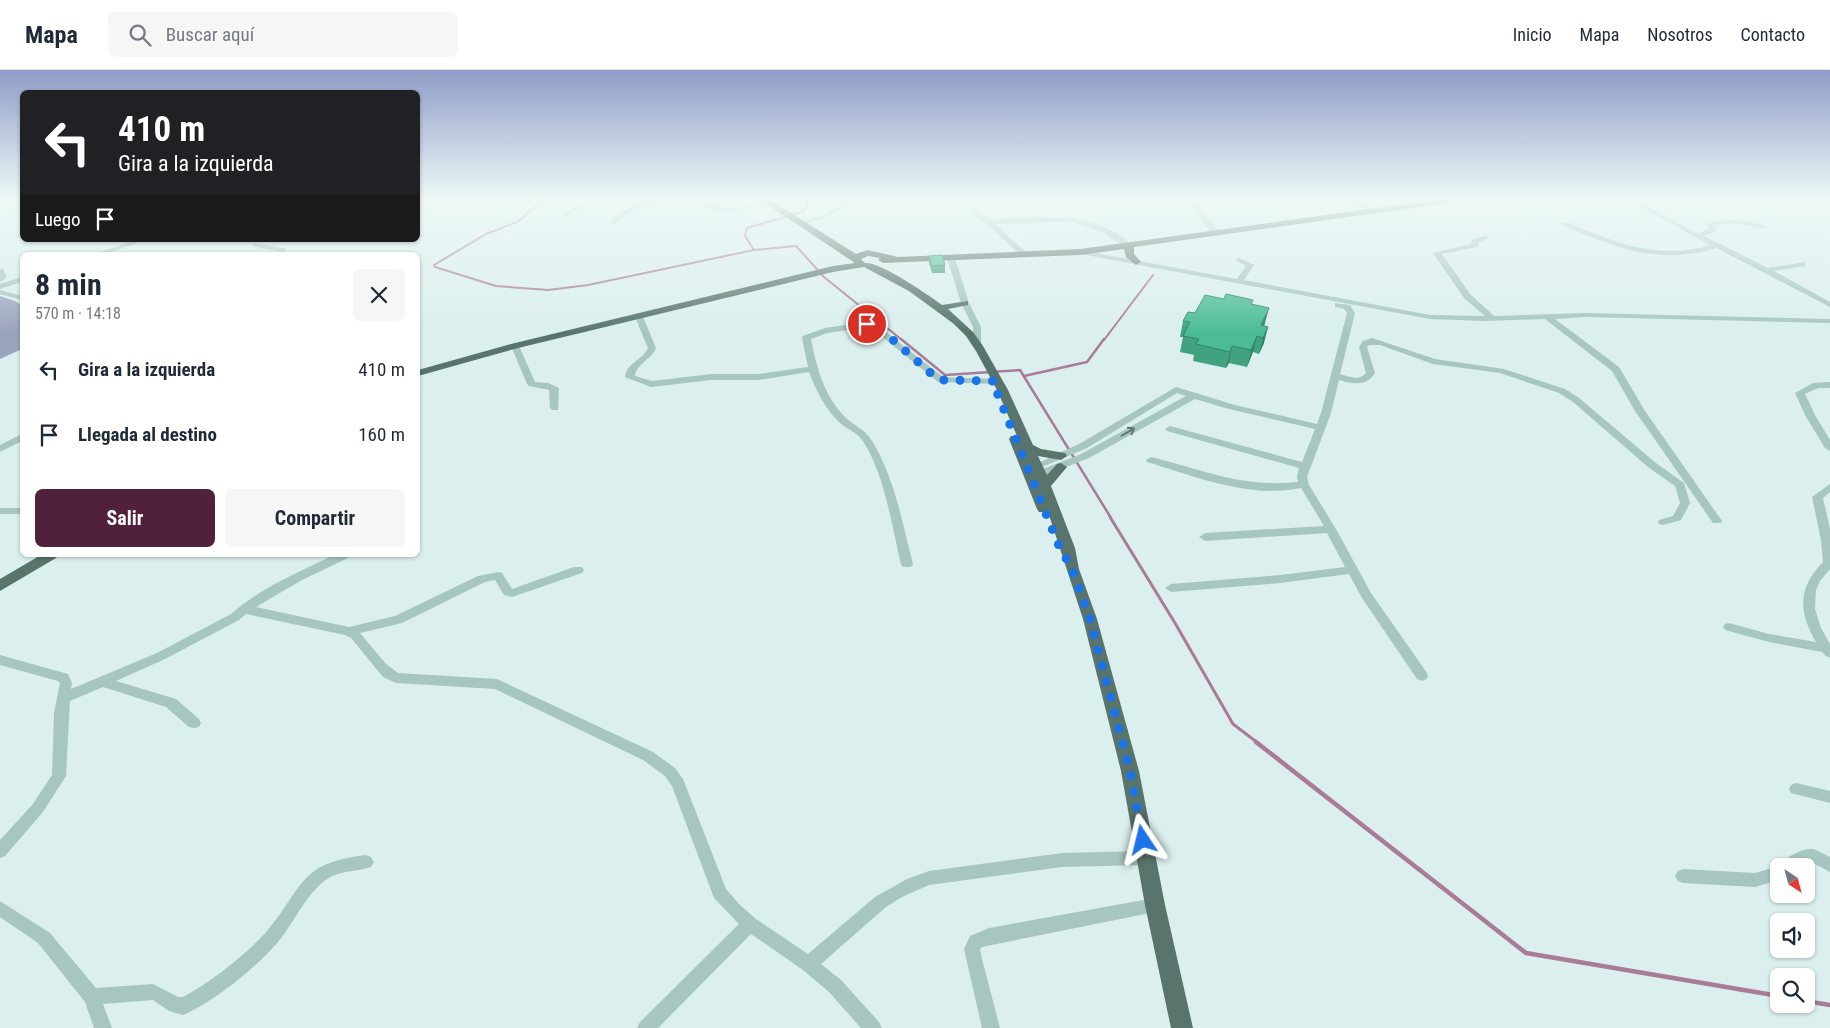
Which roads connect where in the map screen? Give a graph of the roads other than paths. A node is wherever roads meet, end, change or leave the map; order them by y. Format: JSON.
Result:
{"nodes":[{"id":1,"x":132,"y":244,"type":"edge"},
{"id":2,"x":259,"y":244,"type":"edge"},
{"id":3,"x":834,"y":244,"type":"edge"},
{"id":4,"x":841,"y":244,"type":"edge"},
{"id":5,"x":1013,"y":244,"type":"edge"},
{"id":6,"x":1125,"y":244,"type":"edge"},
{"id":7,"x":1146,"y":244,"type":"edge"},
{"id":8,"x":1474,"y":244,"type":"edge"},
{"id":9,"x":1619,"y":244,"type":"edge"},
{"id":10,"x":1715,"y":244,"type":"edge"},
{"id":11,"x":129,"y":245,"type":"junction"},
{"id":12,"x":1718,"y":245,"type":"junction"},
{"id":13,"x":1129,"y":246,"type":"junction"},
{"id":14,"x":283,"y":250,"type":"dead end"},
{"id":15,"x":106,"y":252,"type":"edge"},
{"id":16,"x":124,"y":252,"type":"edge"},
{"id":17,"x":1080,"y":252,"type":"junction"},
{"id":18,"x":872,"y":253,"type":"junction"},
{"id":19,"x":1024,"y":254,"type":"junction"},
{"id":20,"x":951,"y":258,"type":"junction"},
{"id":21,"x":882,"y":260,"type":"junction"},
{"id":22,"x":1239,"y":260,"type":"dead end"},
{"id":23,"x":860,"y":262,"type":"junction"},
{"id":24,"x":1136,"y":262,"type":"junction"},
{"id":25,"x":1802,"y":264,"type":"dead end"},
{"id":26,"x":1769,"y":270,"type":"junction"},
{"id":27,"x":0,"y":271,"type":"edge"},
{"id":28,"x":894,"y":277,"type":"junction"},
{"id":29,"x":0,"y":280,"type":"edge"},
{"id":30,"x":1240,"y":280,"type":"junction"},
{"id":31,"x":20,"y":281,"type":"edge"},
{"id":32,"x":0,"y":287,"type":"edge"},
{"id":33,"x":1274,"y":287,"type":"junction"},
{"id":34,"x":0,"y":292,"type":"edge"},
{"id":35,"x":20,"y":297,"type":"edge"},
{"id":36,"x":966,"y":302,"type":"junction"},
{"id":37,"x":1830,"y":305,"type":"edge"},
{"id":38,"x":940,"y":308,"type":"junction"},
{"id":39,"x":1546,"y":316,"type":"junction"},
{"id":40,"x":639,"y":317,"type":"junction"},
{"id":41,"x":1491,"y":318,"type":"junction"},
{"id":42,"x":1830,"y":321,"type":"edge"},
{"id":43,"x":978,"y":344,"type":"junction"},
{"id":44,"x":515,"y":346,"type":"junction"},
{"id":45,"x":812,"y":370,"type":"junction"},
{"id":46,"x":420,"y":372,"type":"edge"},
{"id":47,"x":1336,"y":376,"type":"junction"},
{"id":48,"x":993,"y":377,"type":"junction"},
{"id":49,"x":1830,"y":385,"type":"edge"},
{"id":50,"x":555,"y":408,"type":"dead end"},
{"id":51,"x":1321,"y":428,"type":"junction"},
{"id":52,"x":1170,"y":430,"type":"dead end"},
{"id":53,"x":20,"y":438,"type":"edge"},
{"id":54,"x":1028,"y":447,"type":"junction"},
{"id":55,"x":1830,"y":448,"type":"edge"},
{"id":56,"x":0,"y":449,"type":"edge"},
{"id":57,"x":1151,"y":460,"type":"dead end"},
{"id":58,"x":1063,"y":461,"type":"junction"},
{"id":59,"x":1305,"y":466,"type":"junction"},
{"id":60,"x":1036,"y":475,"type":"junction"},
{"id":61,"x":1304,"y":486,"type":"junction"},
{"id":62,"x":1830,"y":487,"type":"edge"},
{"id":63,"x":0,"y":511,"type":"edge"},
{"id":64,"x":20,"y":511,"type":"edge"},
{"id":65,"x":1717,"y":521,"type":"dead end"},
{"id":66,"x":1663,"y":522,"type":"dead end"},
{"id":67,"x":1331,"y":529,"type":"junction"},
{"id":68,"x":1205,"y":537,"type":"dead end"},
{"id":69,"x":48,"y":557,"type":"edge"},
{"id":70,"x":340,"y":557,"type":"edge"},
{"id":71,"x":907,"y":564,"type":"dead end"},
{"id":72,"x":578,"y":570,"type":"dead end"},
{"id":73,"x":1352,"y":570,"type":"junction"},
{"id":74,"x":0,"y":586,"type":"edge"},
{"id":75,"x":1171,"y":588,"type":"dead end"},
{"id":76,"x":244,"y":609,"type":"junction"},
{"id":77,"x":1729,"y":627,"type":"dead end"},
{"id":78,"x":349,"y":631,"type":"junction"},
{"id":79,"x":1828,"y":650,"type":"edge"},
{"id":80,"x":0,"y":660,"type":"edge"},
{"id":81,"x":1422,"y":676,"type":"dead end"},
{"id":82,"x":104,"y":682,"type":"junction"},
{"id":83,"x":64,"y":698,"type":"junction"},
{"id":84,"x":194,"y":723,"type":"dead end"},
{"id":85,"x":1796,"y":788,"type":"dead end"},
{"id":86,"x":1830,"y":797,"type":"edge"},
{"id":87,"x":0,"y":851,"type":"edge"},
{"id":88,"x":1146,"y":858,"type":"junction"},
{"id":89,"x":1801,"y":858,"type":"edge"},
{"id":90,"x":366,"y":862,"type":"dead end"},
{"id":91,"x":1830,"y":865,"type":"edge"},
{"id":92,"x":1683,"y":876,"type":"dead end"},
{"id":93,"x":1770,"y":876,"type":"edge"},
{"id":94,"x":1155,"y":905,"type":"junction"},
{"id":95,"x":0,"y":908,"type":"edge"},
{"id":96,"x":750,"y":924,"type":"junction"},
{"id":97,"x":809,"y":964,"type":"junction"},
{"id":98,"x":92,"y":997,"type":"junction"},
{"id":99,"x":103,"y":1028,"type":"edge"},
{"id":100,"x":646,"y":1028,"type":"edge"},
{"id":101,"x":872,"y":1028,"type":"edge"},
{"id":102,"x":991,"y":1028,"type":"edge"},
{"id":103,"x":1182,"y":1028,"type":"edge"}],
"edges":[{"from":1,"to":11,"type":"street"},
{"from":2,"to":14,"type":"street"},
{"from":3,"to":23,"type":"main road"},
{"from":4,"to":18,"type":"main road"},
{"from":5,"to":19,"type":"street"},
{"from":6,"to":13,"type":"street"},
{"from":7,"to":13,"type":"main road"},
{"from":8,"to":41,"type":"street"},
{"from":9,"to":12,"type":"street"},
{"from":10,"to":12,"type":"street"},
{"from":11,"to":15,"type":"street"},
{"from":11,"to":16,"type":"street"},
{"from":12,"to":26,"type":"street"},
{"from":13,"to":17,"type":"main road"},
{"from":13,"to":24,"type":"main road"},
{"from":17,"to":19,"type":"main road"},
{"from":17,"to":24,"type":"street"},
{"from":18,"to":21,"type":"main road"},
{"from":18,"to":23,"type":"main road"},
{"from":19,"to":20,"type":"main road"},
{"from":20,"to":21,"type":"main road"},
{"from":20,"to":36,"type":"street"},
{"from":21,"to":23,"type":"main road"},
{"from":21,"to":28,"type":"main road"},
{"from":22,"to":30,"type":"street"},
{"from":23,"to":28,"type":"main road"},
{"from":23,"to":40,"type":"main road"},
{"from":24,"to":30,"type":"street"},
{"from":25,"to":26,"type":"street"},
{"from":26,"to":37,"type":"street"},
{"from":27,"to":29,"type":"street"},
{"from":28,"to":38,"type":"main road"},
{"from":30,"to":33,"type":"street"},
{"from":31,"to":32,"type":"street"},
{"from":33,"to":41,"type":"street"},
{"from":33,"to":47,"type":"street"},
{"from":34,"to":35,"type":"street"},
{"from":36,"to":38,"type":"main road"},
{"from":36,"to":43,"type":"street"},
{"from":38,"to":43,"type":"main road"},
{"from":39,"to":41,"type":"street"},
{"from":39,"to":42,"type":"street"},
{"from":39,"to":65,"type":"street"},
{"from":40,"to":44,"type":"main road"},
{"from":40,"to":45,"type":"street"},
{"from":43,"to":48,"type":"main road"},
{"from":44,"to":46,"type":"main road"},
{"from":44,"to":50,"type":"street"},
{"from":45,"to":48,"type":"street"},
{"from":45,"to":71,"type":"street"},
{"from":47,"to":51,"type":"street"},
{"from":47,"to":66,"type":"street"},
{"from":48,"to":54,"type":"main road"},
{"from":48,"to":60,"type":"main road"},
{"from":49,"to":55,"type":"street"},
{"from":51,"to":58,"type":"street"},
{"from":51,"to":59,"type":"street"},
{"from":52,"to":59,"type":"street"},
{"from":53,"to":56,"type":"street"},
{"from":54,"to":58,"type":"main road"},
{"from":54,"to":60,"type":"main road"},
{"from":57,"to":61,"type":"street"},
{"from":58,"to":60,"type":"main road"},
{"from":58,"to":60,"type":"street"},
{"from":59,"to":61,"type":"street"},
{"from":60,"to":88,"type":"main road"},
{"from":61,"to":67,"type":"street"},
{"from":62,"to":79,"type":"street"},
{"from":63,"to":64,"type":"street"},
{"from":67,"to":68,"type":"street"},
{"from":67,"to":73,"type":"street"},
{"from":69,"to":74,"type":"main road"},
{"from":70,"to":76,"type":"street"},
{"from":72,"to":78,"type":"street"},
{"from":73,"to":75,"type":"street"},
{"from":73,"to":81,"type":"street"},
{"from":76,"to":78,"type":"street"},
{"from":76,"to":82,"type":"street"},
{"from":77,"to":79,"type":"street"},
{"from":78,"to":96,"type":"street"},
{"from":80,"to":83,"type":"street"},
{"from":82,"to":83,"type":"street"},
{"from":82,"to":84,"type":"street"},
{"from":83,"to":87,"type":"street"},
{"from":85,"to":86,"type":"street"},
{"from":88,"to":94,"type":"main road"},
{"from":88,"to":97,"type":"street"},
{"from":89,"to":91,"type":"street"},
{"from":90,"to":98,"type":"street"},
{"from":92,"to":93,"type":"street"},
{"from":94,"to":102,"type":"street"},
{"from":94,"to":103,"type":"main road"},
{"from":95,"to":98,"type":"street"},
{"from":96,"to":97,"type":"street"},
{"from":96,"to":100,"type":"street"},
{"from":97,"to":101,"type":"street"},
{"from":98,"to":99,"type":"street"}]}
